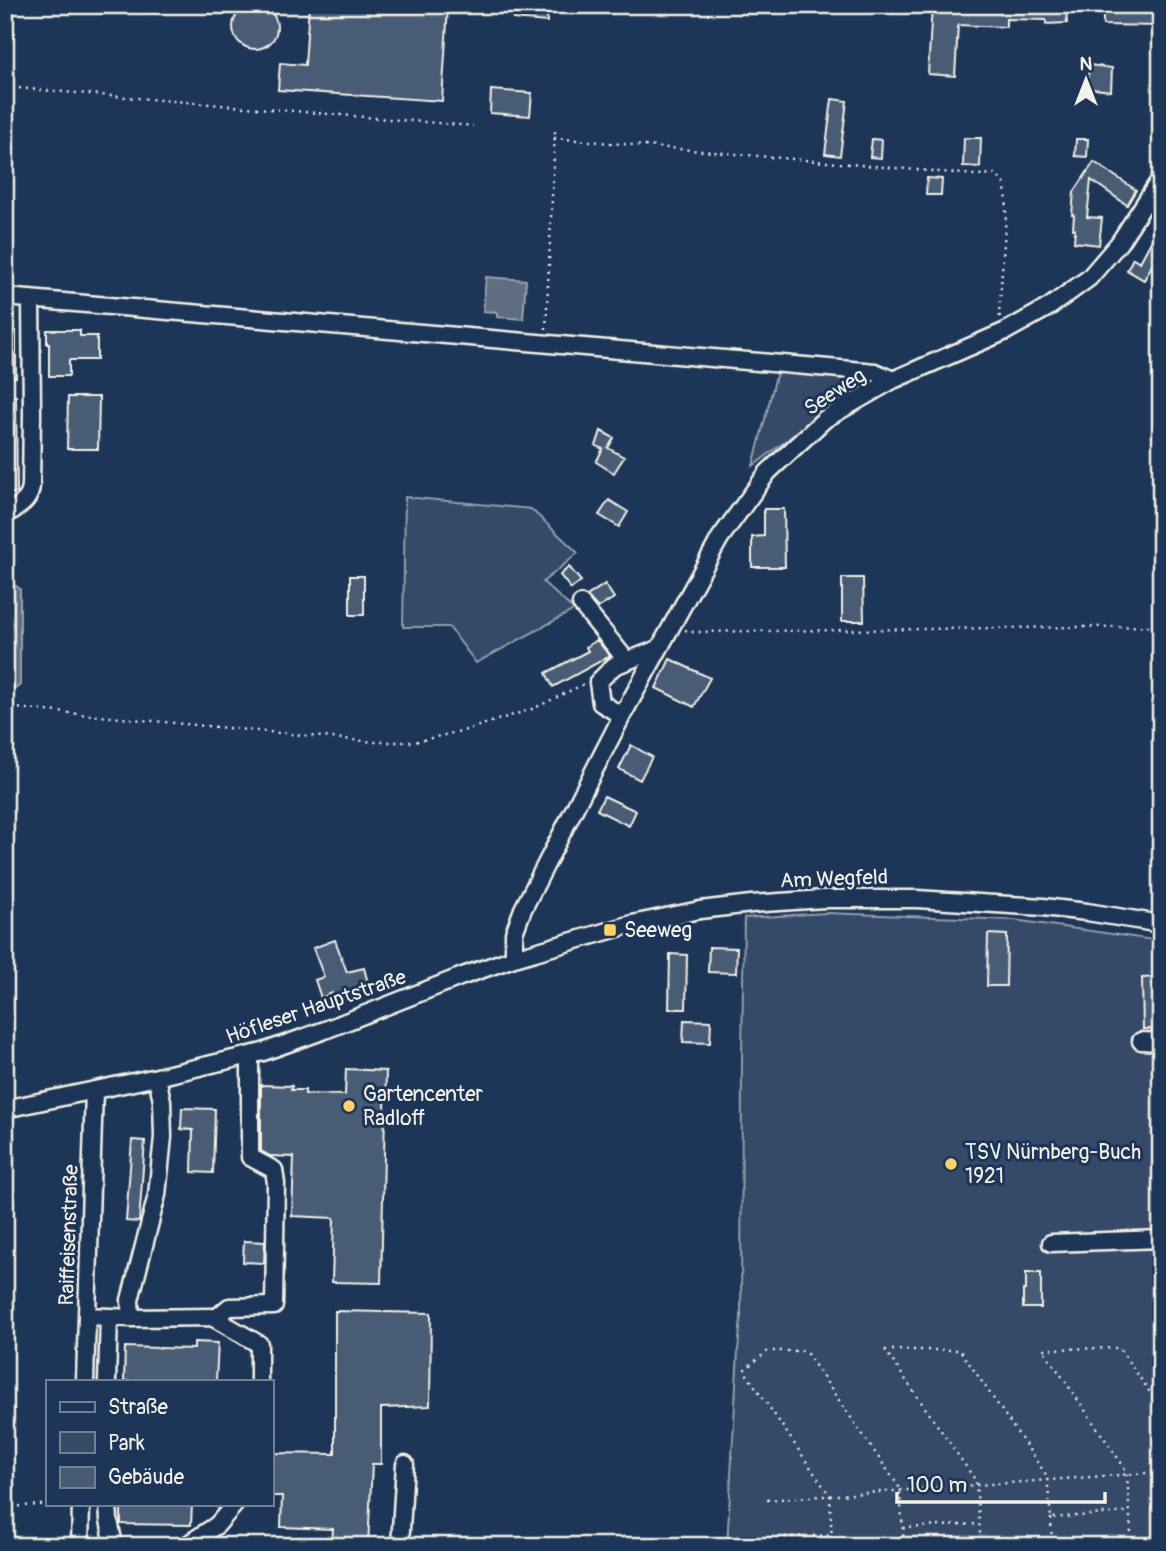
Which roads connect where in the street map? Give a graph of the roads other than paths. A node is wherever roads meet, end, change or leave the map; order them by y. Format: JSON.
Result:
{"nodes":[{"id":1,"x":1161,"y":178,"type":"edge"},
{"id":2,"x":5,"y":296,"type":"edge"},
{"id":3,"x":31,"y":299,"type":"junction"},
{"id":4,"x":893,"y":380,"type":"junction"},
{"id":5,"x":12,"y":512,"type":"dead end"},
{"id":6,"x":581,"y":604,"type":"dead end"},
{"id":7,"x":658,"y":649,"type":"junction"},
{"id":8,"x":627,"y":661,"type":"junction"},
{"id":9,"x":622,"y":716,"type":"junction"},
{"id":10,"x":1161,"y":925,"type":"edge"},
{"id":11,"x":514,"y":958,"type":"junction"},
{"id":12,"x":1141,"y":1041,"type":"dead end"},
{"id":13,"x":1161,"y":1042,"type":"edge"},
{"id":14,"x":250,"y":1056,"type":"junction"},
{"id":15,"x":157,"y":1077,"type":"junction"},
{"id":16,"x":94,"y":1090,"type":"junction"},
{"id":17,"x":5,"y":1109,"type":"edge"},
{"id":18,"x":1161,"y":1239,"type":"edge"},
{"id":19,"x":1051,"y":1243,"type":"dead end"},
{"id":20,"x":88,"y":1316,"type":"junction"},
{"id":21,"x":109,"y":1317,"type":"junction"},
{"id":22,"x":131,"y":1318,"type":"junction"},
{"id":23,"x":215,"y":1319,"type":"junction"},
{"id":24,"x":86,"y":1380,"type":"edge"},
{"id":25,"x":107,"y":1380,"type":"edge"},
{"id":26,"x":259,"y":1380,"type":"edge"},
{"id":27,"x":405,"y":1464,"type":"dead end"},
{"id":28,"x":81,"y":1506,"type":"edge"},
{"id":29,"x":108,"y":1506,"type":"edge"},
{"id":30,"x":233,"y":1506,"type":"edge"},
{"id":31,"x":80,"y":1546,"type":"edge"},
{"id":32,"x":114,"y":1546,"type":"edge"},
{"id":33,"x":185,"y":1546,"type":"edge"},
{"id":34,"x":400,"y":1546,"type":"edge"}],
"edges":[{"from":1,"to":4,"type":"street","name":"Seeweg"},
{"from":2,"to":3,"type":"street"},
{"from":3,"to":4,"type":"street"},
{"from":3,"to":5,"type":"street"},
{"from":4,"to":7,"type":"street","name":"Seeweg"},
{"from":6,"to":8,"type":"street"},
{"from":7,"to":8,"type":"street"},
{"from":7,"to":9,"type":"street","name":"Seeweg"},
{"from":8,"to":9,"type":"street"},
{"from":9,"to":11,"type":"street","name":"Seeweg"},
{"from":10,"to":11,"type":"street","name":"Am Wegfeld"},
{"from":11,"to":14,"type":"street","name":"Höfleser Hauptstraße"},
{"from":12,"to":13,"type":"street"},
{"from":14,"to":15,"type":"street","name":"Höfleser Hauptstraße"},
{"from":14,"to":23,"type":"street"},
{"from":15,"to":16,"type":"street","name":"Höfleser Hauptstraße"},
{"from":15,"to":22,"type":"street"},
{"from":16,"to":17,"type":"street","name":"Höfleser Hauptstraße"},
{"from":16,"to":20,"type":"street","name":"Raiffeisenstraße"},
{"from":18,"to":19,"type":"street"},
{"from":20,"to":21,"type":"street"},
{"from":20,"to":24,"type":"street","name":"Raiffeisenstraße"},
{"from":21,"to":22,"type":"street"},
{"from":21,"to":25,"type":"street"},
{"from":22,"to":23,"type":"street"},
{"from":23,"to":26,"type":"street"},
{"from":27,"to":34,"type":"street"},
{"from":28,"to":31,"type":"street"},
{"from":29,"to":32,"type":"street"},
{"from":30,"to":33,"type":"street"}]}
